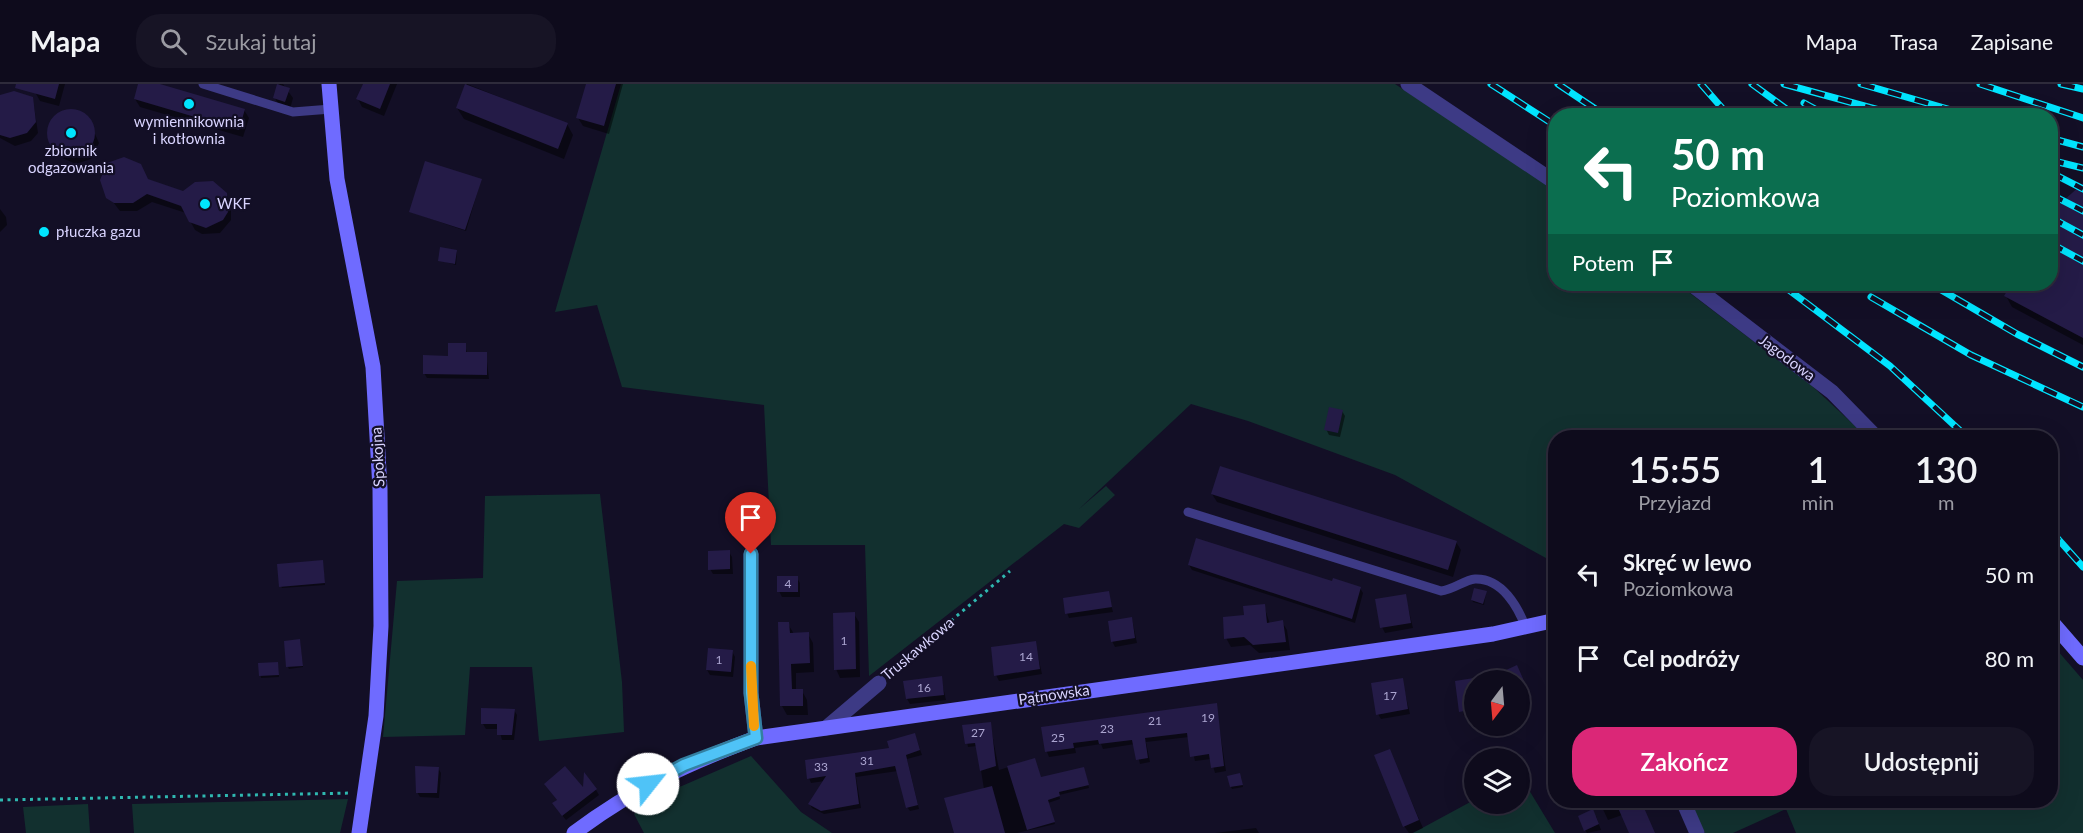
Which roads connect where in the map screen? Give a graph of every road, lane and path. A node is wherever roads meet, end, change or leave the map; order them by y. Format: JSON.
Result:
{"nodes":[{"id":1,"x":203,"y":84,"type":"edge"},
{"id":2,"x":329,"y":84,"type":"edge"},
{"id":3,"x":1408,"y":84,"type":"edge"},
{"id":4,"x":332,"y":109,"type":"junction"},
{"id":5,"x":1548,"y":178,"type":"edge"},
{"id":6,"x":1700,"y":291,"type":"edge"},
{"id":7,"x":1869,"y":430,"type":"edge"},
{"id":8,"x":1188,"y":512,"type":"dead end"},
{"id":9,"x":751,"y":554,"type":"dead end"},
{"id":10,"x":1011,"y":571,"type":"dead end"},
{"id":11,"x":1548,"y":622,"type":"edge"},
{"id":12,"x":1526,"y":628,"type":"junction"},
{"id":13,"x":2058,"y":629,"type":"edge"},
{"id":14,"x":2083,"y":658,"type":"edge"},
{"id":15,"x":879,"y":682,"type":"joint"},
{"id":16,"x":826,"y":728,"type":"junction"},
{"id":17,"x":756,"y":738,"type":"junction"},
{"id":18,"x":366,"y":793,"type":"junction"},
{"id":19,"x":0,"y":800,"type":"edge"},
{"id":20,"x":1686,"y":808,"type":"edge"},
{"id":21,"x":359,"y":833,"type":"edge"},
{"id":22,"x":574,"y":833,"type":"edge"},
{"id":23,"x":1697,"y":833,"type":"edge"}],
"edges":[{"from":1,"to":4,"type":"lane"},
{"from":2,"to":4,"type":"street","name":"Spokojna"},
{"from":3,"to":5,"type":"street"},
{"from":4,"to":18,"type":"street","name":"Spokojna"},
{"from":6,"to":7,"type":"street","name":"Jagodowa"},
{"from":8,"to":12,"type":"lane"},
{"from":9,"to":17,"type":"street"},
{"from":10,"to":15,"type":"path","name":"Truskawkowa"},
{"from":11,"to":12,"type":"street","name":"Pątnowska"},
{"from":12,"to":16,"type":"street","name":"Pątnowska"},
{"from":13,"to":14,"type":"street"},
{"from":15,"to":16,"type":"street","name":"Truskawkowa"},
{"from":16,"to":17,"type":"street","name":"Pątnowska"},
{"from":17,"to":22,"type":"street","name":"Pątnowska"},
{"from":18,"to":19,"type":"path"},
{"from":18,"to":21,"type":"street","name":"Spokojna"},
{"from":20,"to":23,"type":"street"}]}
